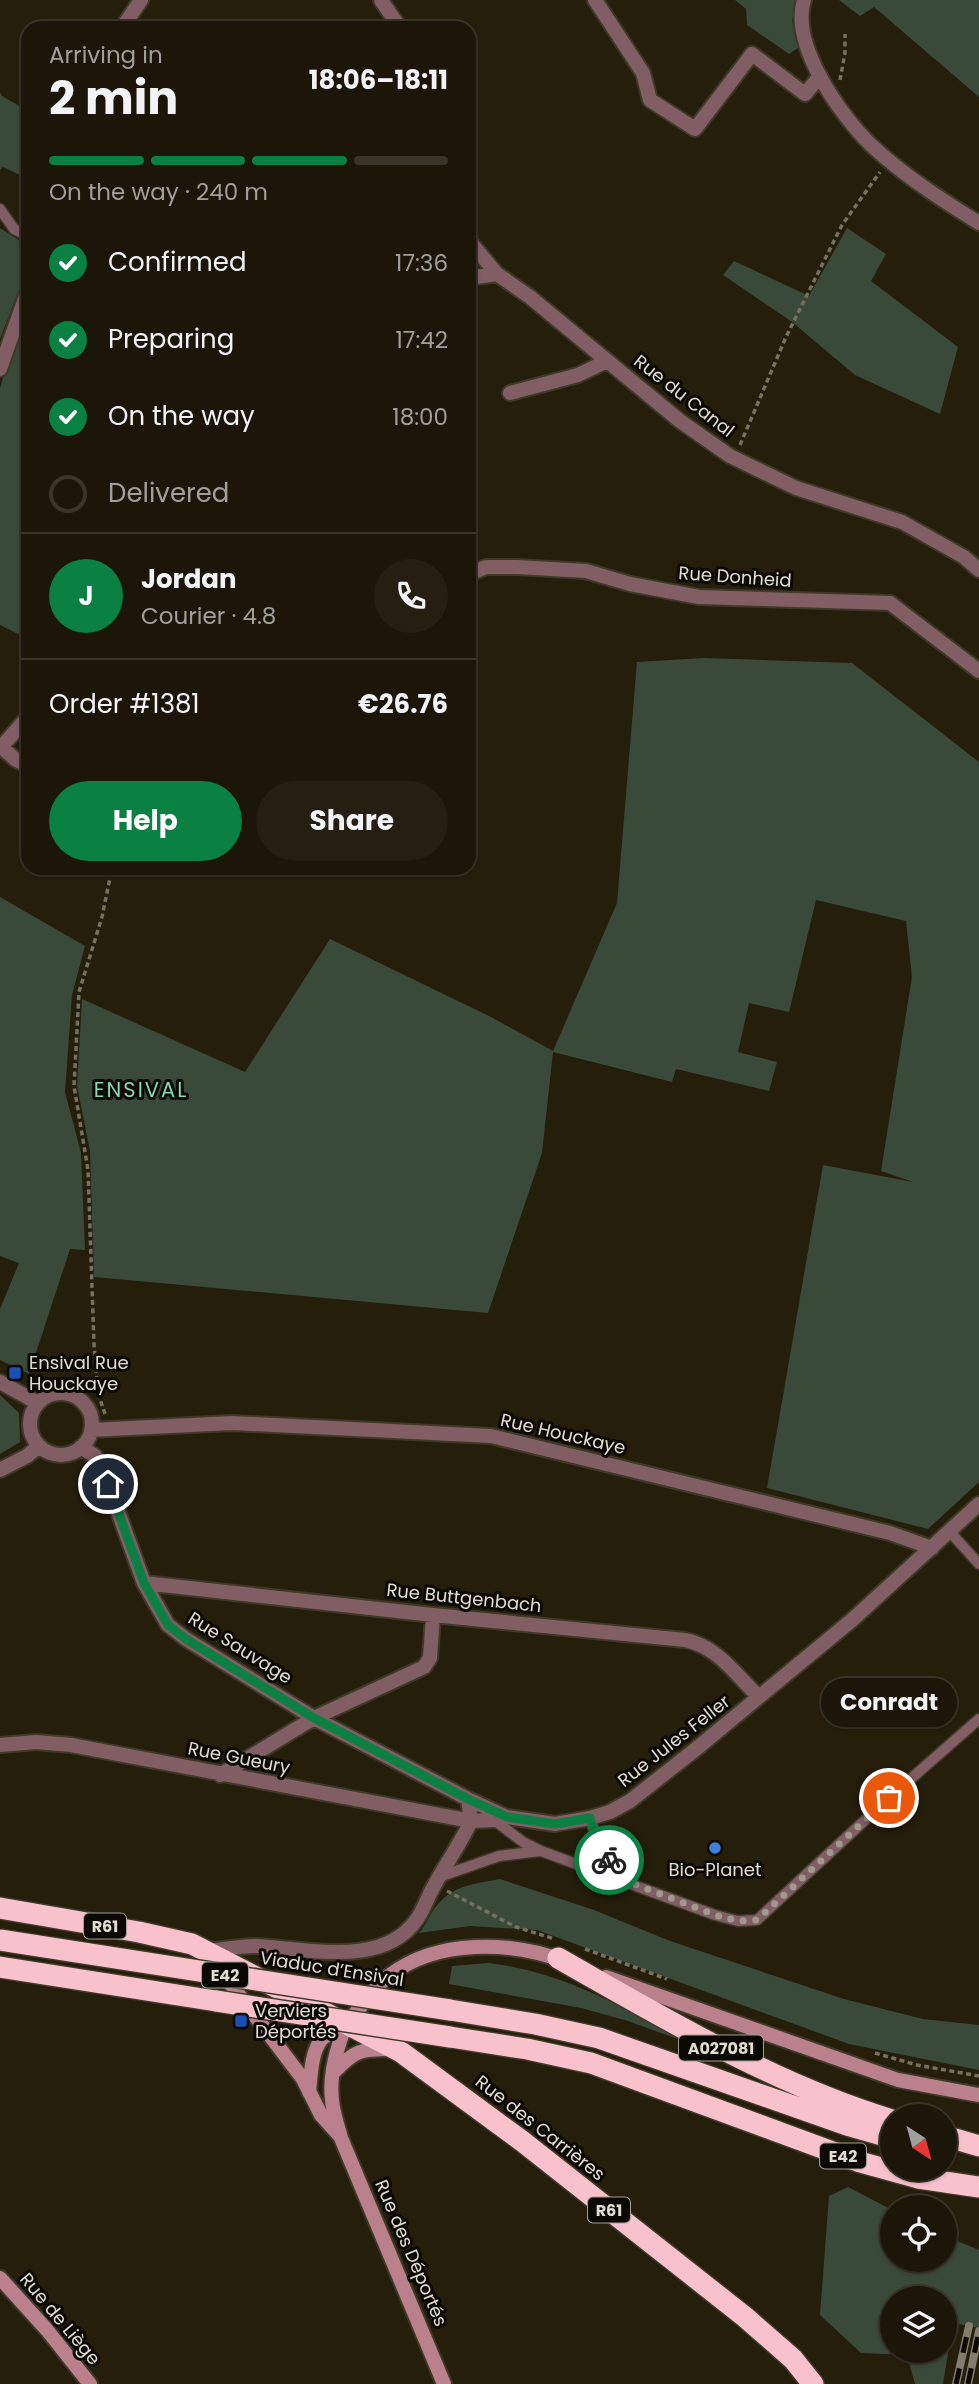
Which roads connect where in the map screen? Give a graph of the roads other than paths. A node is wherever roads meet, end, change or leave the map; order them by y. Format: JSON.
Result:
{"nodes":[{"id":1,"x":141,"y":0,"type":"edge"},
{"id":2,"x":381,"y":0,"type":"edge"},
{"id":3,"x":595,"y":0,"type":"edge"},
{"id":4,"x":804,"y":0,"type":"edge"},
{"id":5,"x":127,"y":21,"type":"edge"},
{"id":6,"x":395,"y":21,"type":"edge"},
{"id":7,"x":820,"y":76,"type":"junction"},
{"id":8,"x":0,"y":209,"type":"edge"},
{"id":9,"x":979,"y":223,"type":"edge"},
{"id":10,"x":21,"y":232,"type":"edge"},
{"id":11,"x":476,"y":249,"type":"edge"},
{"id":12,"x":496,"y":274,"type":"junction"},
{"id":13,"x":476,"y":277,"type":"edge"},
{"id":14,"x":21,"y":310,"type":"edge"},
{"id":15,"x":607,"y":361,"type":"junction"},
{"id":16,"x":0,"y":369,"type":"edge"},
{"id":17,"x":510,"y":393,"type":"dead end"},
{"id":18,"x":979,"y":570,"type":"edge"},
{"id":19,"x":476,"y":572,"type":"edge"},
{"id":20,"x":979,"y":671,"type":"edge"},
{"id":21,"x":21,"y":725,"type":"edge"},
{"id":22,"x":1,"y":746,"type":"edge"},
{"id":23,"x":21,"y":762,"type":"edge"},
{"id":24,"x":0,"y":1382,"type":"edge"},
{"id":25,"x":38,"y":1403,"type":"junction"},
{"id":26,"x":91,"y":1430,"type":"junction"},
{"id":27,"x":39,"y":1446,"type":"junction"},
{"id":28,"x":81,"y":1447,"type":"junction"},
{"id":29,"x":0,"y":1471,"type":"edge"},
{"id":30,"x":979,"y":1504,"type":"edge"},
{"id":31,"x":950,"y":1532,"type":"junction"},
{"id":32,"x":932,"y":1548,"type":"junction"},
{"id":33,"x":979,"y":1564,"type":"edge"},
{"id":34,"x":144,"y":1583,"type":"junction"},
{"id":35,"x":433,"y":1615,"type":"junction"},
{"id":36,"x":759,"y":1697,"type":"junction"},
{"id":37,"x":314,"y":1718,"type":"junction"},
{"id":38,"x":979,"y":1719,"type":"edge"},
{"id":39,"x":0,"y":1745,"type":"edge"},
{"id":40,"x":220,"y":1775,"type":"junction"},
{"id":41,"x":468,"y":1799,"type":"junction"},
{"id":42,"x":590,"y":1818,"type":"junction"},
{"id":43,"x":500,"y":1819,"type":"junction"},
{"id":44,"x":471,"y":1821,"type":"junction"},
{"id":45,"x":541,"y":1851,"type":"junction"},
{"id":46,"x":437,"y":1881,"type":"junction"},
{"id":47,"x":626,"y":1881,"type":"junction"},
{"id":48,"x":0,"y":1908,"type":"edge"},
{"id":49,"x":0,"y":1940,"type":"edge"},
{"id":50,"x":0,"y":1945,"type":"edge"},
{"id":51,"x":561,"y":1950,"type":"junction"},
{"id":52,"x":208,"y":1951,"type":"junction"},
{"id":53,"x":0,"y":1967,"type":"edge"},
{"id":54,"x":0,"y":1982,"type":"edge"},
{"id":55,"x":230,"y":1983,"type":"junction"},
{"id":56,"x":146,"y":1991,"type":"junction"},
{"id":57,"x":346,"y":2024,"type":"junction"},
{"id":58,"x":394,"y":2049,"type":"junction"},
{"id":59,"x":334,"y":2072,"type":"junction"},
{"id":60,"x":309,"y":2092,"type":"junction"},
{"id":61,"x":979,"y":2095,"type":"edge"},
{"id":62,"x":880,"y":2116,"type":"edge"},
{"id":63,"x":880,"y":2135,"type":"edge"},
{"id":64,"x":341,"y":2138,"type":"junction"},
{"id":65,"x":957,"y":2140,"type":"edge"},
{"id":66,"x":979,"y":2146,"type":"edge"},
{"id":67,"x":957,"y":2152,"type":"edge"},
{"id":68,"x":979,"y":2155,"type":"edge"},
{"id":69,"x":979,"y":2187,"type":"edge"},
{"id":70,"x":0,"y":2278,"type":"edge"},
{"id":71,"x":90,"y":2384,"type":"edge"},
{"id":72,"x":444,"y":2384,"type":"edge"},
{"id":73,"x":813,"y":2384,"type":"edge"}],
"edges":[{"from":1,"to":5,"type":"street"},
{"from":2,"to":6,"type":"street"},
{"from":3,"to":7,"type":"street"},
{"from":4,"to":7,"type":"street"},
{"from":7,"to":9,"type":"street"},
{"from":8,"to":10,"type":"lane"},
{"from":11,"to":12,"type":"street","name":"Rue du Canal"},
{"from":12,"to":13,"type":"street"},
{"from":12,"to":15,"type":"street","name":"Rue du Canal"},
{"from":14,"to":16,"type":"street"},
{"from":15,"to":17,"type":"street"},
{"from":15,"to":18,"type":"street","name":"Rue du Canal"},
{"from":19,"to":20,"type":"street","name":"Rue Donheid"},
{"from":21,"to":22,"type":"street"},
{"from":22,"to":23,"type":"street"},
{"from":24,"to":25,"type":"street"},
{"from":25,"to":26,"type":"street"},
{"from":25,"to":27,"type":"street"},
{"from":26,"to":28,"type":"street"},
{"from":26,"to":32,"type":"street","name":"Rue Houckaye"},
{"from":27,"to":28,"type":"street"},
{"from":27,"to":29,"type":"street"},
{"from":28,"to":34,"type":"street","name":"Rue Sauvage"},
{"from":30,"to":31,"type":"street","name":"Rue Jules Feller"},
{"from":31,"to":32,"type":"street","name":"Rue Jules Feller"},
{"from":31,"to":33,"type":"lane"},
{"from":32,"to":36,"type":"street","name":"Rue Jules Feller"},
{"from":34,"to":35,"type":"street","name":"Rue Buttgenbach"},
{"from":34,"to":37,"type":"street","name":"Rue Sauvage"},
{"from":35,"to":36,"type":"street","name":"Rue Buttgenbach"},
{"from":35,"to":37,"type":"street"},
{"from":36,"to":42,"type":"street","name":"Rue Jules Feller"},
{"from":37,"to":40,"type":"street"},
{"from":37,"to":41,"type":"street","name":"Rue Sauvage"},
{"from":38,"to":47,"type":"lane"},
{"from":39,"to":40,"type":"street","name":"Rue Gueury"},
{"from":40,"to":44,"type":"street","name":"Rue Gueury"},
{"from":41,"to":43,"type":"street","name":"Rue Sauvage"},
{"from":41,"to":44,"type":"street"},
{"from":42,"to":43,"type":"street","name":"Rue Jules Feller"},
{"from":42,"to":47,"type":"lane"},
{"from":43,"to":44,"type":"street","name":"Rue Jules Feller"},
{"from":43,"to":45,"type":"lane"},
{"from":44,"to":46,"type":"street"},
{"from":45,"to":46,"type":"lane"},
{"from":45,"to":47,"type":"lane"},
{"from":46,"to":52,"type":"street"},
{"from":48,"to":52,"type":"highway","number":"R61"},
{"from":49,"to":63,"type":"highway","name":"Viaduc d’Ensival","number":"E42","bridge":true},
{"from":50,"to":55,"type":"highway","number":"R61"},
{"from":51,"to":57,"type":"street"},
{"from":51,"to":61,"type":"street"},
{"from":51,"to":62,"type":"highway","number":"A027081"},
{"from":52,"to":57,"type":"highway","name":"Rue des Carrières","number":"R61"},
{"from":53,"to":56,"type":"highway","number":"E42"},
{"from":54,"to":56,"type":"highway"},
{"from":55,"to":57,"type":"highway","number":"R61"},
{"from":55,"to":60,"type":"street","name":"Rue des Déportés"},
{"from":56,"to":69,"type":"highway","number":"E42","bridge":true},
{"from":57,"to":58,"type":"highway","name":"Rue des Carrières","number":"R61"},
{"from":57,"to":59,"type":"street","name":"Rue des Déportés"},
{"from":57,"to":60,"type":"street"},
{"from":58,"to":59,"type":"street"},
{"from":58,"to":73,"type":"highway","name":"Rue des Carrières","number":"R61"},
{"from":59,"to":64,"type":"street","name":"Rue des Déportés"},
{"from":60,"to":64,"type":"street","name":"Rue des Déportés"},
{"from":64,"to":72,"type":"street","name":"Rue des Déportés"},
{"from":65,"to":66,"type":"highway"},
{"from":67,"to":68,"type":"highway"},
{"from":70,"to":71,"type":"street","name":"Rue de Liège"}]}
